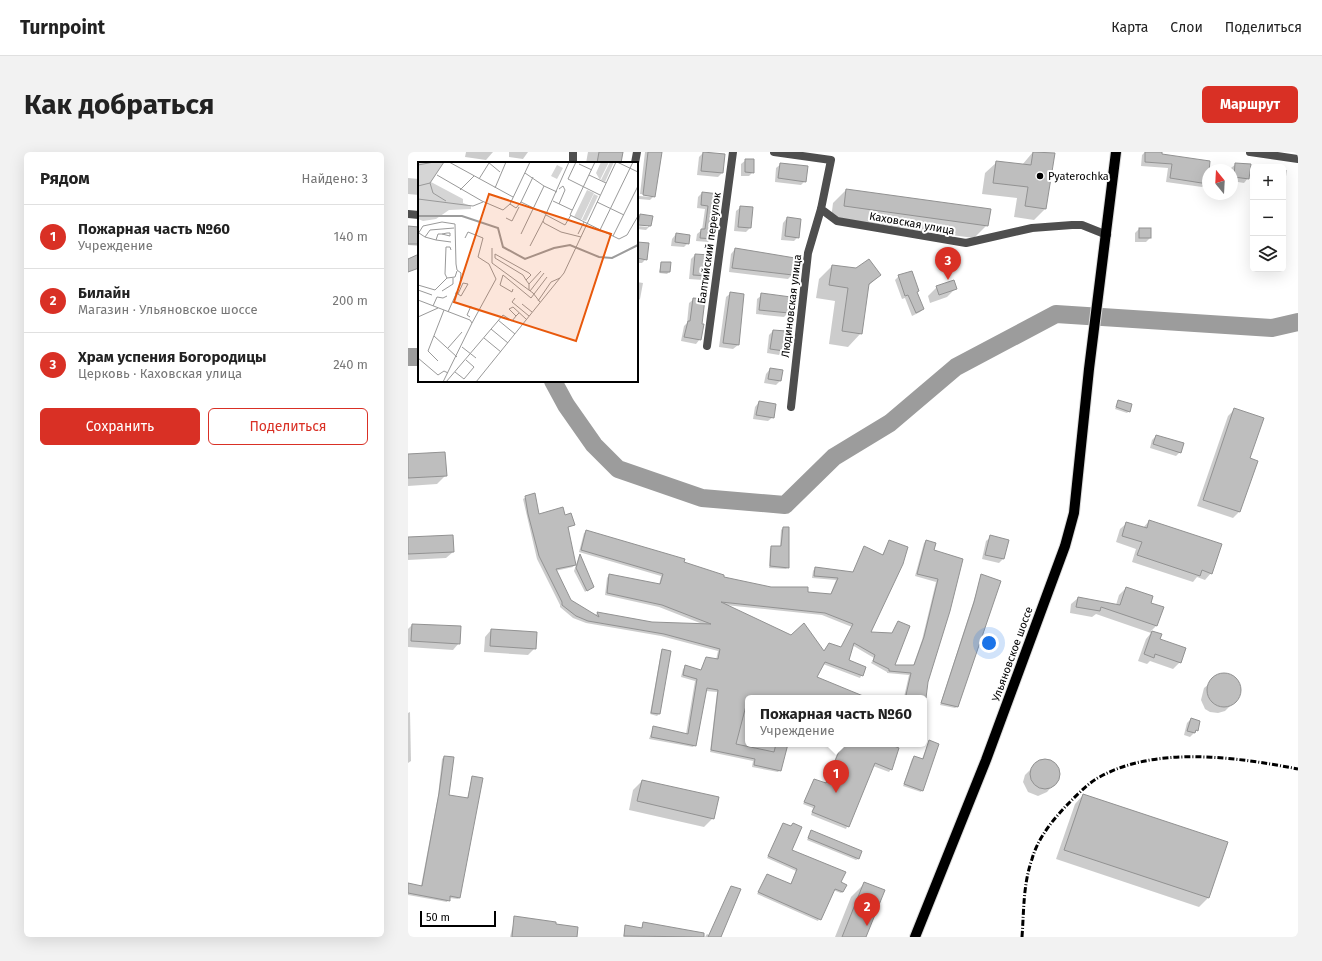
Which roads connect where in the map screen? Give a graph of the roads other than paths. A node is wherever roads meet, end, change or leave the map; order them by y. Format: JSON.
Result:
{"nodes":[{"id":1,"x":637,"y":152,"type":"edge"},
{"id":2,"x":733,"y":152,"type":"edge"},
{"id":3,"x":774,"y":152,"type":"edge"},
{"id":4,"x":1116,"y":152,"type":"edge"},
{"id":5,"x":1250,"y":152,"type":"edge"},
{"id":6,"x":1298,"y":159,"type":"edge"},
{"id":7,"x":635,"y":162,"type":"edge"},
{"id":8,"x":821,"y":209,"type":"junction"},
{"id":9,"x":408,"y":214,"type":"edge"},
{"id":10,"x":418,"y":215,"type":"edge"},
{"id":11,"x":1107,"y":235,"type":"junction"},
{"id":12,"x":707,"y":346,"type":"dead end"},
{"id":13,"x":791,"y":407,"type":"dead end"},
{"id":14,"x":915,"y":937,"type":"edge"}],
"edges":[{"from":1,"to":7,"type":"street"},
{"from":2,"to":12,"type":"street","name":"Балтийский переулок"},
{"from":3,"to":8,"type":"street"},
{"from":4,"to":11,"type":"main road","name":"Ульяновское шоссе"},
{"from":5,"to":6,"type":"street"},
{"from":8,"to":11,"type":"street","name":"Каховская улица"},
{"from":8,"to":13,"type":"street","name":"Людиновская улица"},
{"from":9,"to":10,"type":"street"},
{"from":11,"to":14,"type":"main road","name":"Ульяновское шоссе"}]}
